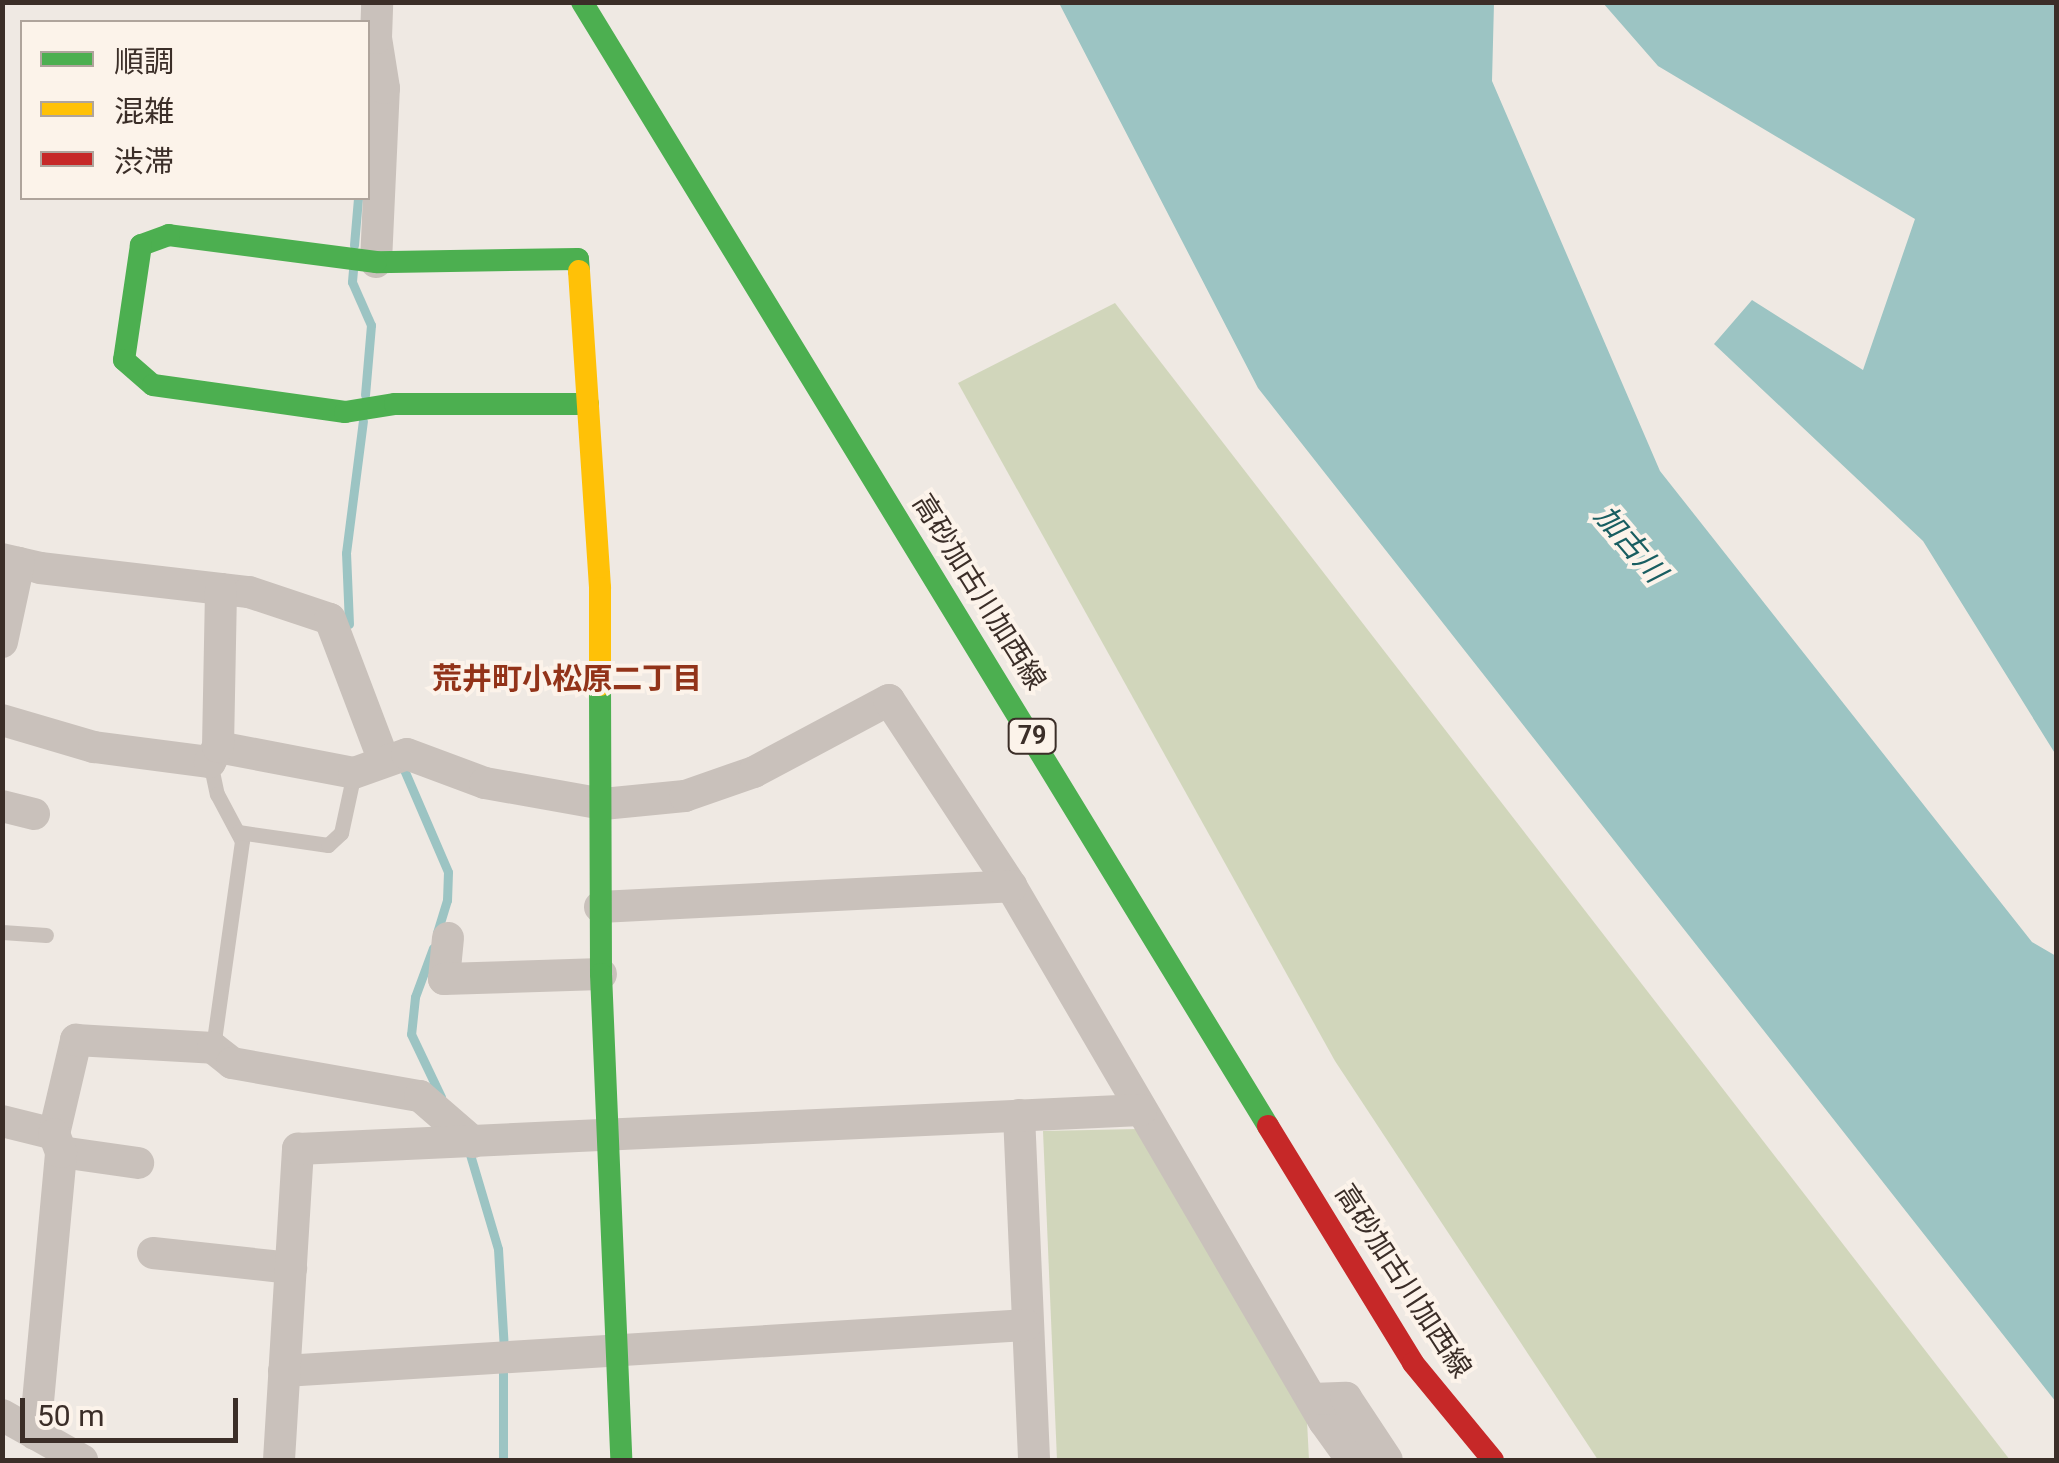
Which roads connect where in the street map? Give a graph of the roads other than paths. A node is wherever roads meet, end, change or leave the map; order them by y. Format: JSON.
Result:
{"nodes":[{"id":1,"x":377,"y":2,"type":"edge"},
{"id":2,"x":582,"y":2,"type":"edge"},
{"id":3,"x":375,"y":126,"type":"edge"},
{"id":4,"x":376,"y":262,"type":"junction"},
{"id":5,"x":588,"y":404,"type":"junction"},
{"id":6,"x":11,"y":561,"type":"edge"},
{"id":7,"x":221,"y":589,"type":"junction"},
{"id":8,"x":2,"y":642,"type":"edge"},
{"id":9,"x":2,"y":720,"type":"edge"},
{"id":10,"x":214,"y":754,"type":"junction"},
{"id":11,"x":369,"y":767,"type":"junction"},
{"id":12,"x":602,"y":804,"type":"junction"},
{"id":13,"x":238,"y":832,"type":"junction"},
{"id":14,"x":1011,"y":886,"type":"junction"},
{"id":15,"x":600,"y":906,"type":"junction"},
{"id":16,"x":2,"y":932,"type":"edge"},
{"id":17,"x":46,"y":935,"type":"dead end"},
{"id":18,"x":448,"y":938,"type":"dead end"},
{"id":19,"x":601,"y":974,"type":"junction"},
{"id":20,"x":213,"y":1048,"type":"junction"},
{"id":21,"x":1140,"y":1110,"type":"junction"},
{"id":22,"x":1019,"y":1115,"type":"junction"},
{"id":23,"x":2,"y":1121,"type":"edge"},
{"id":24,"x":607,"y":1133,"type":"junction"},
{"id":25,"x":473,"y":1142,"type":"junction"},
{"id":26,"x":58,"y":1143,"type":"junction"},
{"id":27,"x":138,"y":1162,"type":"dead end"},
{"id":28,"x":153,"y":1254,"type":"dead end"},
{"id":29,"x":290,"y":1268,"type":"junction"},
{"id":30,"x":1026,"y":1325,"type":"junction"},
{"id":31,"x":617,"y":1351,"type":"junction"},
{"id":32,"x":284,"y":1370,"type":"junction"},
{"id":33,"x":1318,"y":1410,"type":"junction"},
{"id":34,"x":2,"y":1415,"type":"edge"},
{"id":35,"x":35,"y":1434,"type":"junction"},
{"id":36,"x":82,"y":1460,"type":"edge"},
{"id":37,"x":279,"y":1460,"type":"edge"},
{"id":38,"x":620,"y":1460,"type":"edge"},
{"id":39,"x":1034,"y":1460,"type":"edge"},
{"id":40,"x":1323,"y":1460,"type":"edge"},
{"id":41,"x":1352,"y":1460,"type":"edge"},
{"id":42,"x":1387,"y":1460,"type":"edge"},
{"id":43,"x":1493,"y":1460,"type":"edge"}],
"edges":[{"from":1,"to":3,"type":"street"},
{"from":2,"to":43,"type":"street","name":"高砂加古川加西線","number":"79"},
{"from":3,"to":4,"type":"street"},
{"from":4,"to":5,"type":"street"},
{"from":4,"to":5,"type":"street"},
{"from":5,"to":12,"type":"street"},
{"from":6,"to":7,"type":"street"},
{"from":6,"to":8,"type":"street"},
{"from":7,"to":10,"type":"street"},
{"from":7,"to":11,"type":"street"},
{"from":9,"to":10,"type":"street"},
{"from":10,"to":11,"type":"street"},
{"from":10,"to":13,"type":"lane"},
{"from":11,"to":12,"type":"street"},
{"from":11,"to":13,"type":"lane"},
{"from":12,"to":14,"type":"street"},
{"from":12,"to":15,"type":"street"},
{"from":13,"to":20,"type":"lane"},
{"from":14,"to":15,"type":"street"},
{"from":14,"to":21,"type":"street"},
{"from":15,"to":19,"type":"street"},
{"from":16,"to":17,"type":"lane"},
{"from":18,"to":19,"type":"street"},
{"from":19,"to":24,"type":"street"},
{"from":20,"to":25,"type":"street"},
{"from":20,"to":26,"type":"street"},
{"from":21,"to":22,"type":"street"},
{"from":21,"to":33,"type":"street"},
{"from":22,"to":24,"type":"street"},
{"from":22,"to":30,"type":"street"},
{"from":23,"to":26,"type":"street"},
{"from":24,"to":25,"type":"street"},
{"from":24,"to":31,"type":"street"},
{"from":25,"to":29,"type":"street"},
{"from":26,"to":27,"type":"street"},
{"from":26,"to":35,"type":"street"},
{"from":28,"to":29,"type":"street"},
{"from":29,"to":32,"type":"street"},
{"from":30,"to":31,"type":"street"},
{"from":30,"to":39,"type":"street"},
{"from":31,"to":32,"type":"street"},
{"from":31,"to":38,"type":"street"},
{"from":32,"to":37,"type":"street"},
{"from":33,"to":40,"type":"street"},
{"from":33,"to":41,"type":"street"},
{"from":33,"to":42,"type":"street"},
{"from":34,"to":35,"type":"street"},
{"from":35,"to":36,"type":"street"}]}
